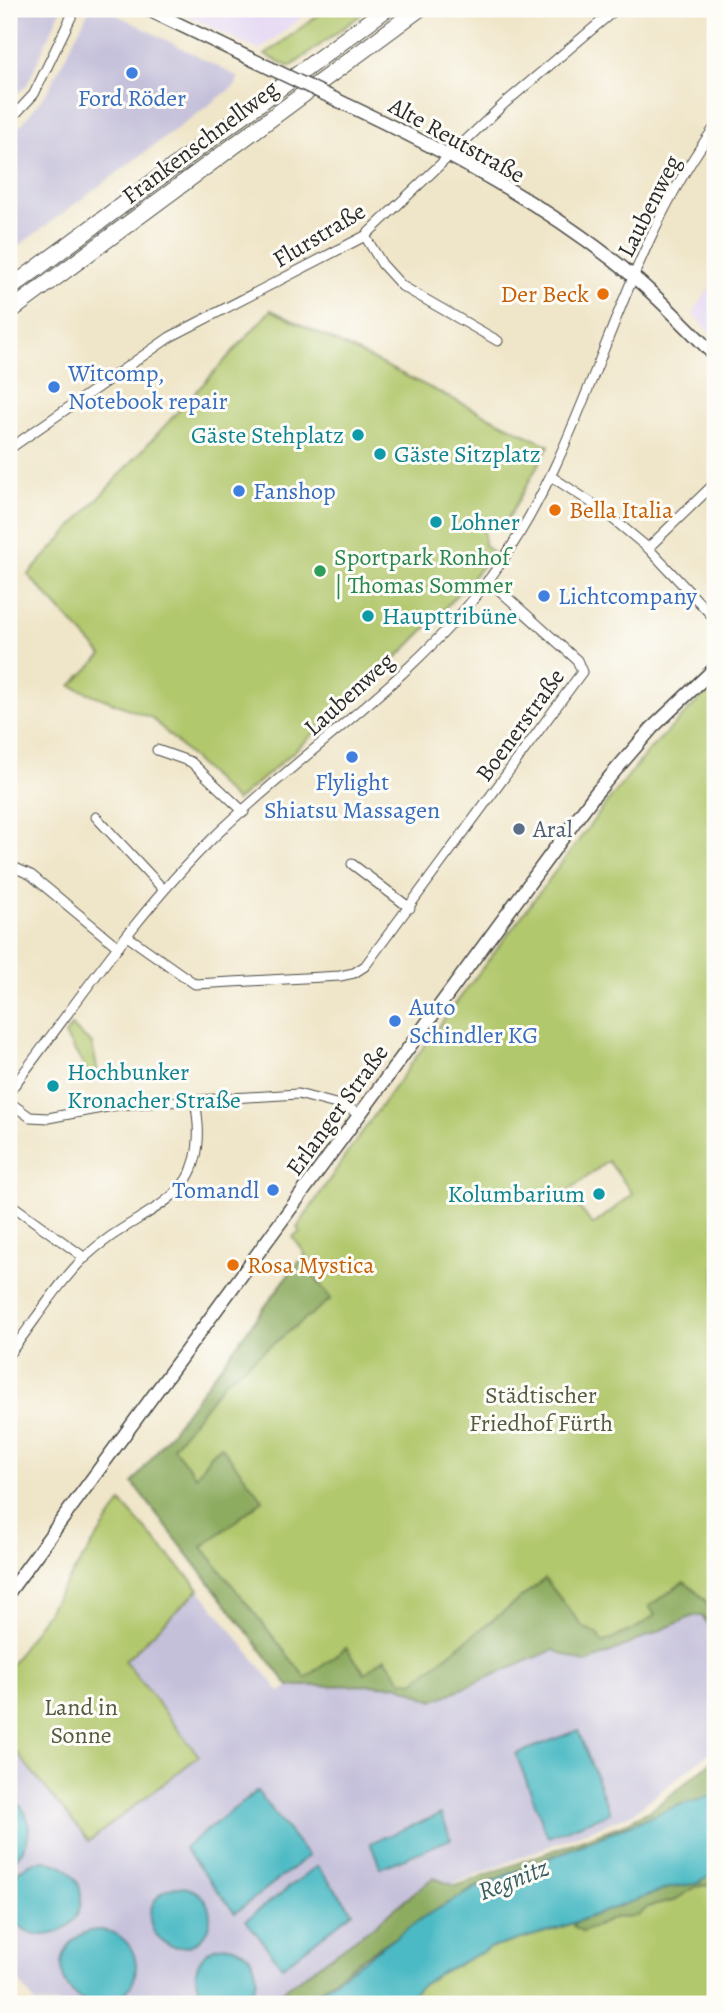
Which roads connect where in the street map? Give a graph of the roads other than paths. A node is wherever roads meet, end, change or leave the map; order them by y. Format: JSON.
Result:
{"nodes":[{"id":1,"x":75,"y":9,"type":"edge"},
{"id":2,"x":147,"y":9,"type":"edge"},
{"id":3,"x":386,"y":9,"type":"edge"},
{"id":4,"x":419,"y":9,"type":"edge"},
{"id":5,"x":616,"y":9,"type":"edge"},
{"id":6,"x":9,"y":121,"type":"edge"},
{"id":7,"x":715,"y":127,"type":"edge"},
{"id":8,"x":450,"y":156,"type":"junction"},
{"id":9,"x":365,"y":236,"type":"junction"},
{"id":10,"x":634,"y":277,"type":"junction"},
{"id":11,"x":9,"y":289,"type":"edge"},
{"id":12,"x":9,"y":312,"type":"edge"},
{"id":13,"x":498,"y":341,"type":"dead end"},
{"id":14,"x":715,"y":356,"type":"edge"},
{"id":15,"x":9,"y":449,"type":"edge"},
{"id":16,"x":552,"y":477,"type":"junction"},
{"id":17,"x":715,"y":483,"type":"edge"},
{"id":18,"x":648,"y":548,"type":"junction"},
{"id":19,"x":488,"y":580,"type":"junction"},
{"id":20,"x":715,"y":619,"type":"edge"},
{"id":21,"x":715,"y":668,"type":"edge"},
{"id":22,"x":157,"y":750,"type":"dead end"},
{"id":23,"x":244,"y":812,"type":"junction"},
{"id":24,"x":96,"y":817,"type":"dead end"},
{"id":25,"x":352,"y":864,"type":"dead end"},
{"id":26,"x":9,"y":865,"type":"edge"},
{"id":27,"x":164,"y":890,"type":"junction"},
{"id":28,"x":410,"y":908,"type":"junction"},
{"id":29,"x":127,"y":936,"type":"junction"},
{"id":30,"x":118,"y":947,"type":"junction"},
{"id":31,"x":9,"y":1092,"type":"edge"},
{"id":32,"x":195,"y":1101,"type":"junction"},
{"id":33,"x":9,"y":1102,"type":"edge"},
{"id":34,"x":359,"y":1114,"type":"junction"},
{"id":35,"x":9,"y":1203,"type":"edge"},
{"id":36,"x":85,"y":1258,"type":"junction"},
{"id":37,"x":9,"y":1354,"type":"edge"},
{"id":38,"x":9,"y":1592,"type":"edge"}],
"edges":[{"from":1,"to":6,"type":"street"},
{"from":2,"to":8,"type":"main road","name":"Alte Reutstraße","bridge":true},
{"from":3,"to":11,"type":"highway","name":"Frankenschnellweg"},
{"from":4,"to":12,"type":"highway","name":"Frankenschnellweg"},
{"from":5,"to":8,"type":"street","name":"Flurstraße"},
{"from":7,"to":10,"type":"street","name":"Laubenweg"},
{"from":8,"to":9,"type":"street","name":"Flurstraße"},
{"from":8,"to":10,"type":"main road","name":"Alte Reutstraße"},
{"from":9,"to":13,"type":"street"},
{"from":9,"to":15,"type":"street","name":"Flurstraße"},
{"from":10,"to":14,"type":"main road","name":"Alte Reutstraße"},
{"from":10,"to":16,"type":"street","name":"Laubenweg"},
{"from":16,"to":18,"type":"street"},
{"from":16,"to":19,"type":"street","name":"Laubenweg"},
{"from":17,"to":18,"type":"street"},
{"from":18,"to":20,"type":"street"},
{"from":19,"to":23,"type":"street","name":"Laubenweg"},
{"from":19,"to":28,"type":"street","name":"Boenerstraße"},
{"from":21,"to":34,"type":"main road","name":"Erlanger Straße"},
{"from":22,"to":23,"type":"street"},
{"from":23,"to":27,"type":"street","name":"Laubenweg"},
{"from":24,"to":27,"type":"street"},
{"from":25,"to":28,"type":"street"},
{"from":26,"to":30,"type":"street"},
{"from":27,"to":29,"type":"street","name":"Laubenweg"},
{"from":28,"to":29,"type":"street","name":"Boenerstraße"},
{"from":29,"to":30,"type":"street","name":"Laubenweg"},
{"from":30,"to":31,"type":"street","name":"Laubenweg"},
{"from":32,"to":33,"type":"street"},
{"from":32,"to":34,"type":"street"},
{"from":32,"to":36,"type":"street"},
{"from":34,"to":38,"type":"main road","name":"Erlanger Straße"},
{"from":35,"to":36,"type":"street"},
{"from":36,"to":37,"type":"street"}]}
